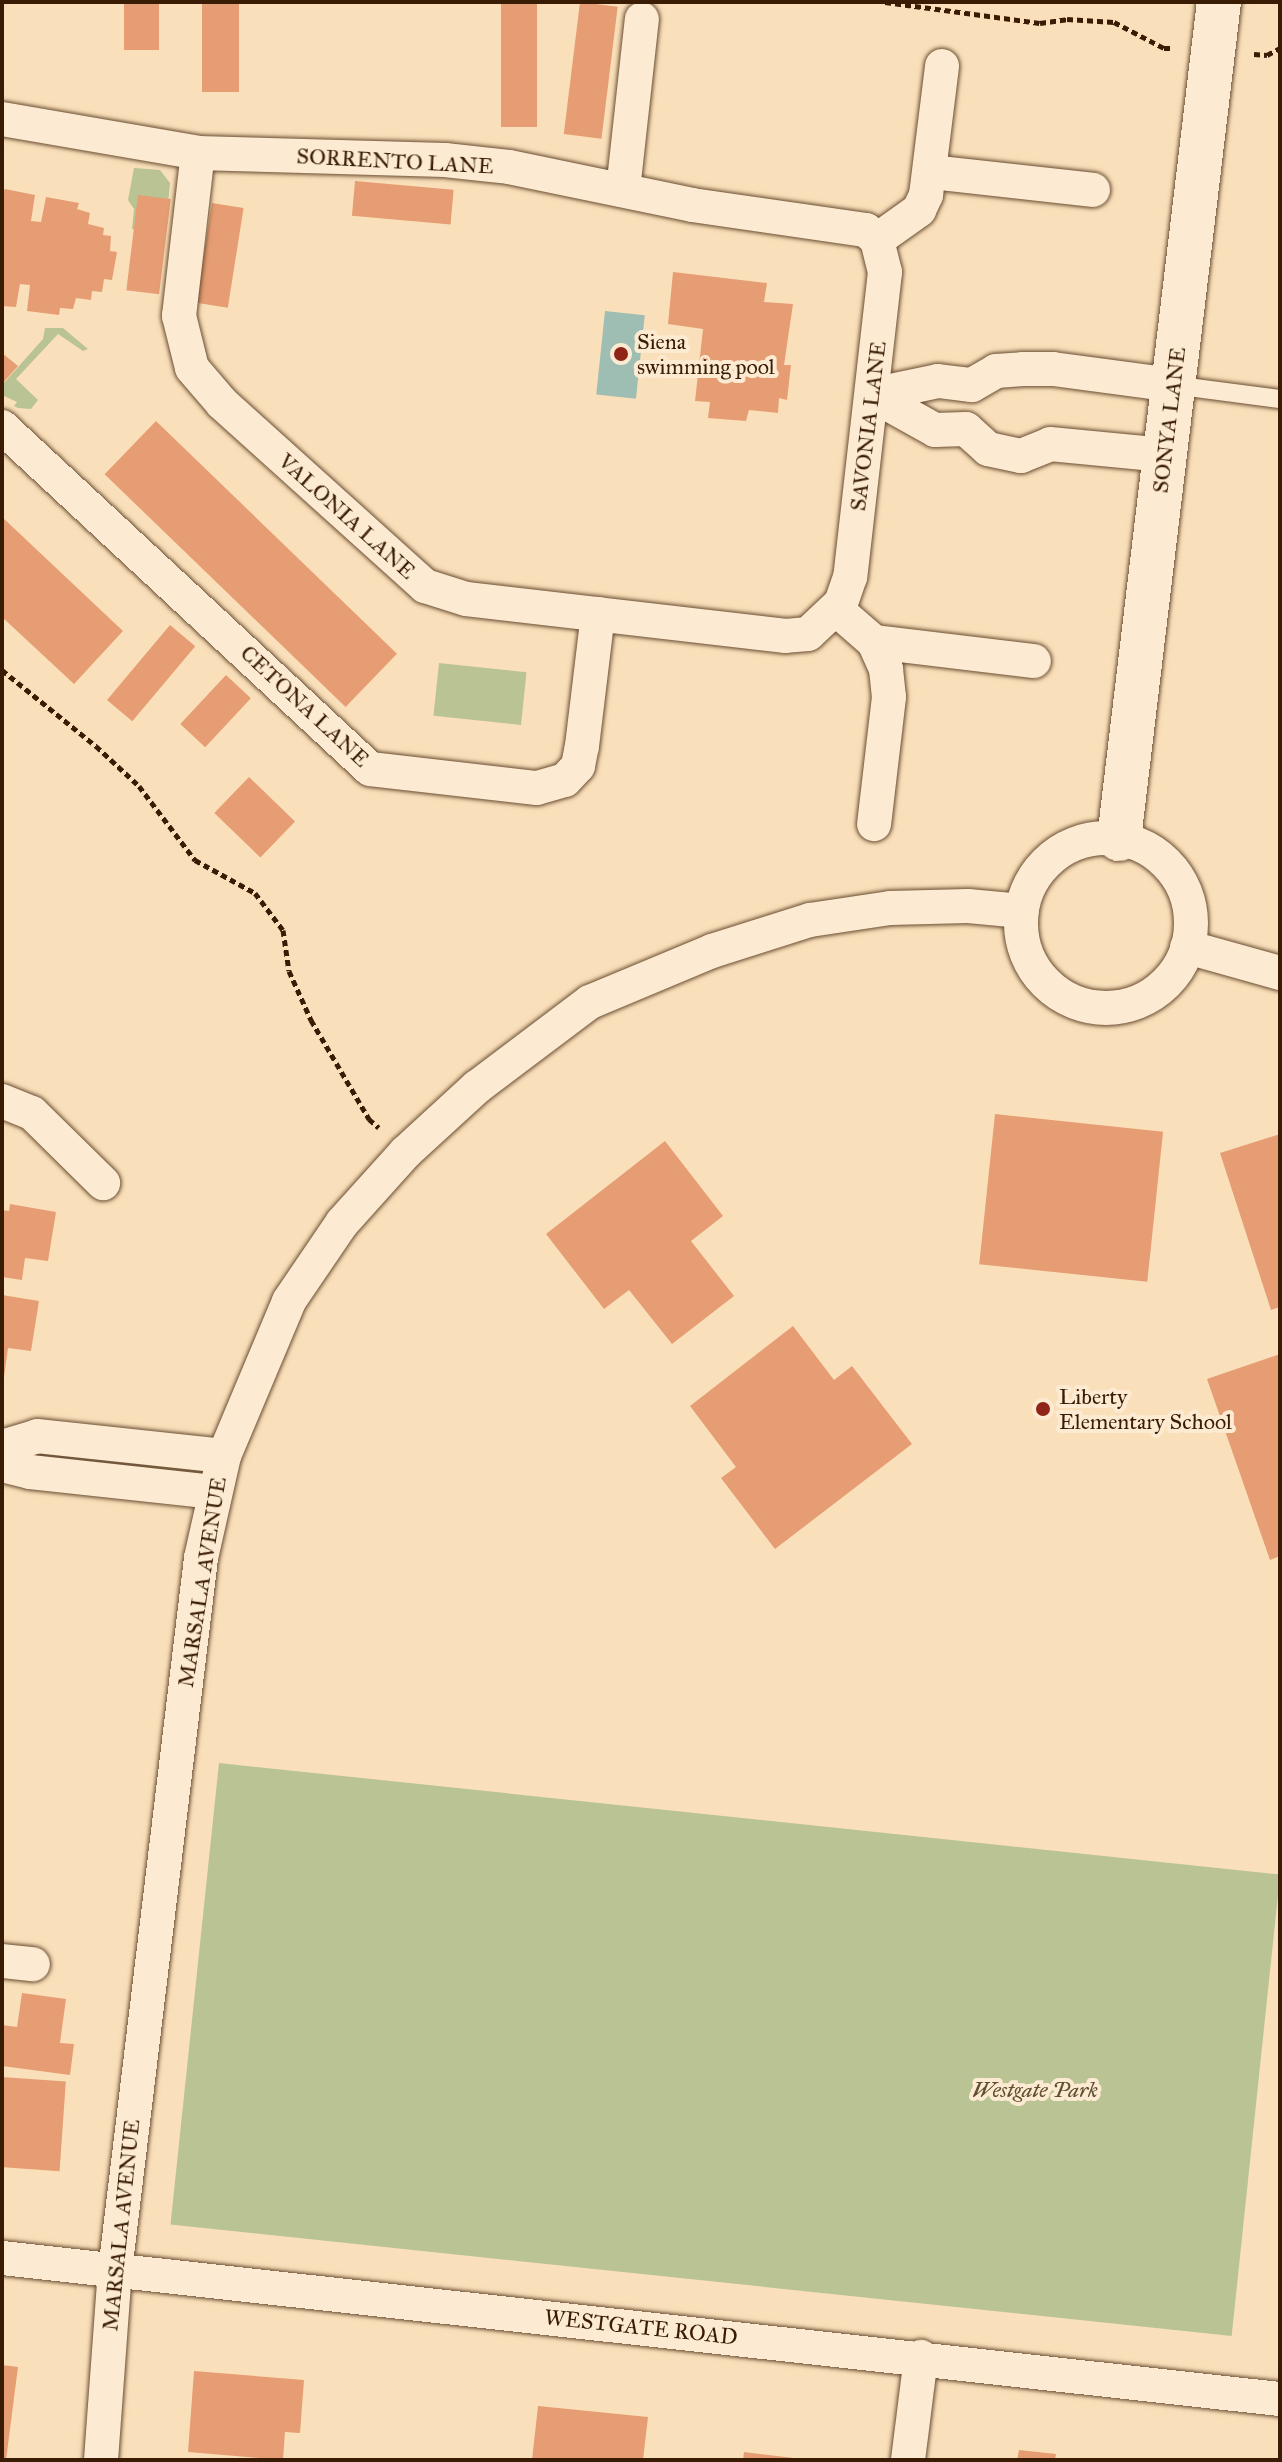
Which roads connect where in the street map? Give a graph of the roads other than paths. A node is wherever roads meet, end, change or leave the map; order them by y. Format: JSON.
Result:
{"nodes":[{"id":1,"x":1219,"y":2,"type":"edge"},
{"id":2,"x":642,"y":19,"type":"dead end"},
{"id":3,"x":942,"y":66,"type":"dead end"},
{"id":4,"x":2,"y":119,"type":"edge"},
{"id":5,"x":198,"y":153,"type":"junction"},
{"id":6,"x":931,"y":172,"type":"junction"},
{"id":7,"x":623,"y":190,"type":"junction"},
{"id":8,"x":1093,"y":190,"type":"dead end"},
{"id":9,"x":877,"y":240,"type":"junction"},
{"id":10,"x":972,"y":385,"type":"junction"},
{"id":11,"x":1173,"y":385,"type":"junction"},
{"id":12,"x":872,"y":395,"type":"junction"},
{"id":13,"x":1280,"y":399,"type":"edge"},
{"id":14,"x":2,"y":427,"type":"edge"},
{"id":15,"x":966,"y":429,"type":"junction"},
{"id":16,"x":1164,"y":455,"type":"junction"},
{"id":17,"x":836,"y":609,"type":"junction"},
{"id":18,"x":598,"y":614,"type":"junction"},
{"id":19,"x":874,"y":642,"type":"junction"},
{"id":20,"x":1034,"y":661,"type":"dead end"},
{"id":21,"x":874,"y":824,"type":"dead end"},
{"id":22,"x":1119,"y":839,"type":"junction"},
{"id":23,"x":1022,"y":911,"type":"junction"},
{"id":24,"x":1187,"y":947,"type":"junction"},
{"id":25,"x":1280,"y":973,"type":"edge"},
{"id":26,"x":2,"y":1101,"type":"edge"},
{"id":27,"x":103,"y":1183,"type":"dead end"},
{"id":28,"x":2,"y":1447,"type":"edge"},
{"id":29,"x":224,"y":1456,"type":"junction"},
{"id":30,"x":2,"y":1465,"type":"edge"},
{"id":31,"x":213,"y":1492,"type":"junction"},
{"id":32,"x":2,"y":2258,"type":"edge"},
{"id":33,"x":115,"y":2271,"type":"junction"},
{"id":34,"x":921,"y":2357,"type":"junction"},
{"id":35,"x":1280,"y":2399,"type":"edge"},
{"id":36,"x":101,"y":2460,"type":"edge"},
{"id":37,"x":908,"y":2460,"type":"edge"}],
"edges":[{"from":1,"to":11,"type":"street","name":"SONYA LANE"},
{"from":2,"to":7,"type":"street"},
{"from":3,"to":6,"type":"street"},
{"from":4,"to":5,"type":"street","name":"SORRENTO LANE"},
{"from":5,"to":7,"type":"street","name":"SORRENTO LANE"},
{"from":5,"to":18,"type":"street","name":"VALONIA LANE"},
{"from":6,"to":8,"type":"street"},
{"from":6,"to":9,"type":"street"},
{"from":7,"to":9,"type":"street","name":"SORRENTO LANE"},
{"from":9,"to":12,"type":"street","name":"SAVONIA LANE"},
{"from":10,"to":11,"type":"street"},
{"from":10,"to":12,"type":"street"},
{"from":10,"to":15,"type":"street"},
{"from":11,"to":13,"type":"lane"},
{"from":11,"to":16,"type":"street","name":"SONYA LANE"},
{"from":12,"to":15,"type":"street"},
{"from":12,"to":17,"type":"street","name":"SAVONIA LANE"},
{"from":14,"to":18,"type":"street","name":"CETONA LANE"},
{"from":15,"to":16,"type":"street"},
{"from":16,"to":22,"type":"street","name":"SONYA LANE"},
{"from":17,"to":18,"type":"street","name":"VALONIA LANE"},
{"from":17,"to":19,"type":"street"},
{"from":19,"to":20,"type":"street"},
{"from":19,"to":21,"type":"street"},
{"from":22,"to":23,"type":"street"},
{"from":22,"to":24,"type":"street"},
{"from":23,"to":24,"type":"street"},
{"from":23,"to":29,"type":"street","name":"MARSALA AVENUE"},
{"from":24,"to":25,"type":"street"},
{"from":26,"to":27,"type":"street"},
{"from":28,"to":29,"type":"street"},
{"from":29,"to":31,"type":"street","name":"MARSALA AVENUE"},
{"from":30,"to":31,"type":"street"},
{"from":31,"to":33,"type":"street","name":"MARSALA AVENUE"},
{"from":32,"to":33,"type":"street","name":"WESTGATE ROAD"},
{"from":33,"to":34,"type":"street","name":"WESTGATE ROAD"},
{"from":33,"to":36,"type":"street","name":"MARSALA AVENUE"},
{"from":34,"to":35,"type":"street","name":"WESTGATE ROAD"},
{"from":34,"to":37,"type":"street"}]}
